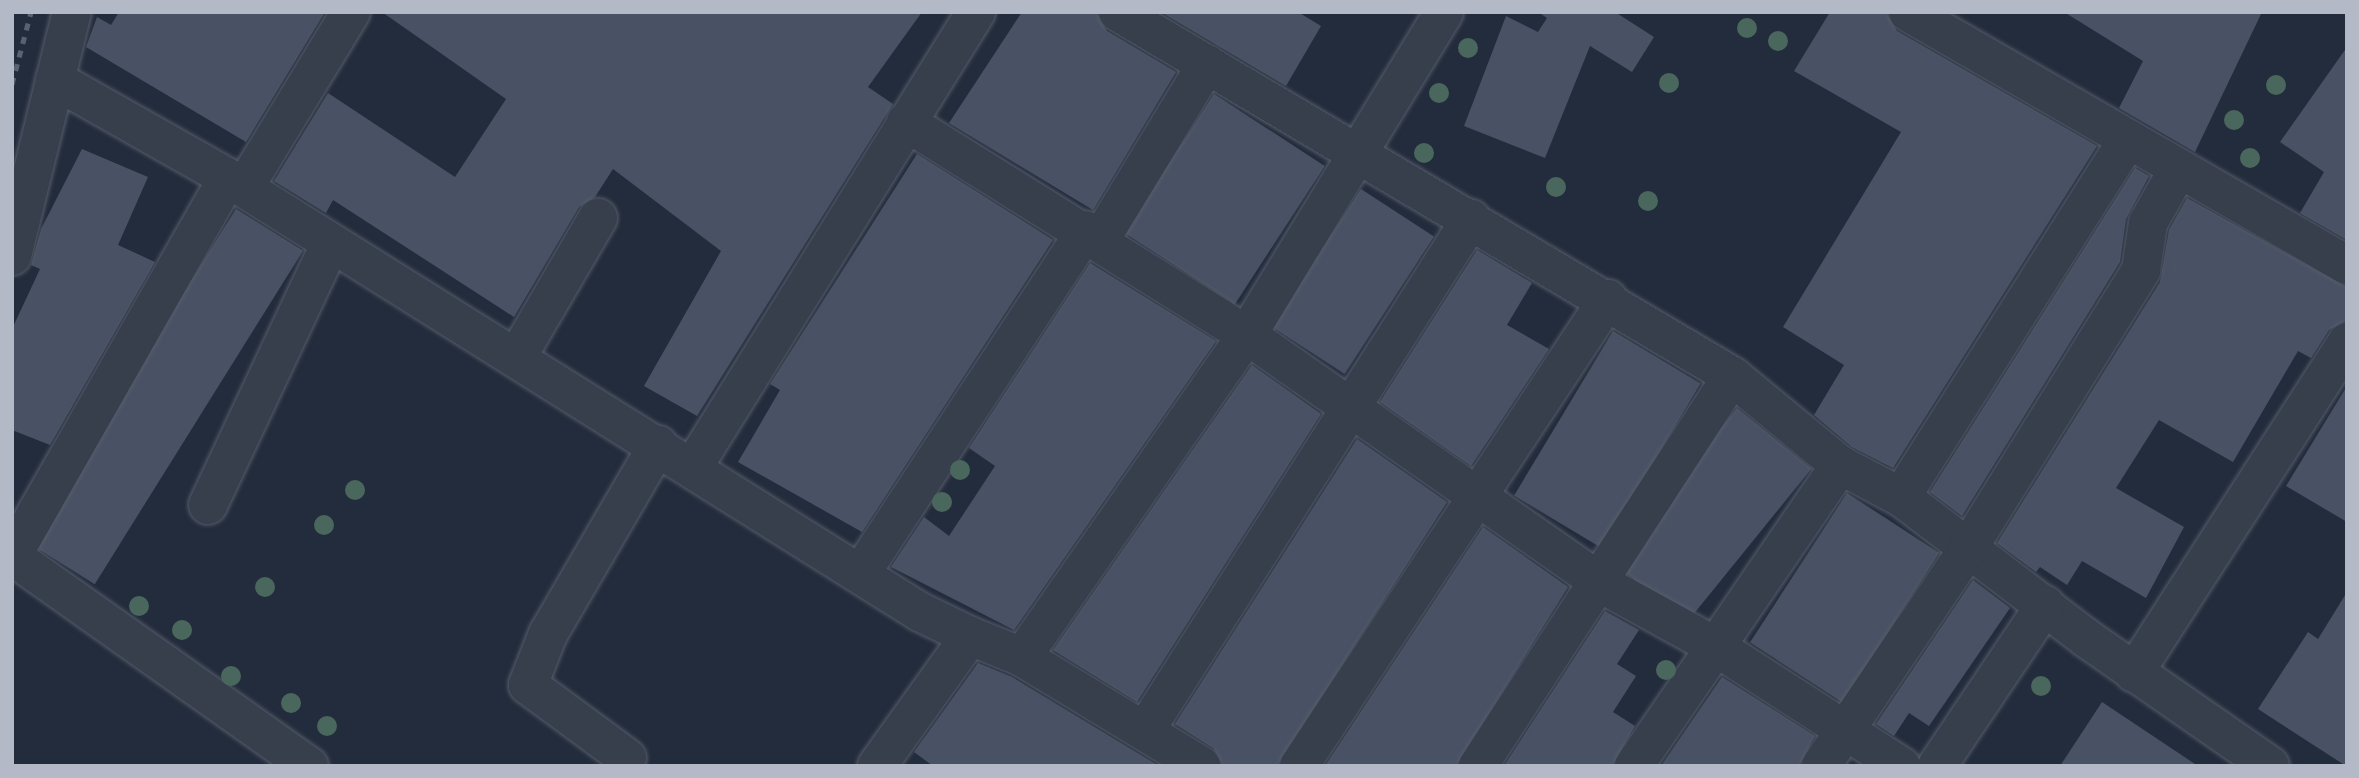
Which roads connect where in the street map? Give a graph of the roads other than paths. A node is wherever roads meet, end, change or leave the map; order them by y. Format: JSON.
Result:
{"nodes":[{"id":1,"x":72,"y":12,"type":"edge"},
{"id":2,"x":351,"y":12,"type":"edge"},
{"id":3,"x":976,"y":12,"type":"edge"},
{"id":4,"x":1118,"y":12,"type":"edge"},
{"id":5,"x":1444,"y":12,"type":"edge"},
{"id":6,"x":1908,"y":12,"type":"edge"},
{"id":7,"x":1207,"y":64,"type":"junction"},
{"id":8,"x":55,"y":79,"type":"junction"},
{"id":9,"x":906,"y":122,"type":"junction"},
{"id":10,"x":2128,"y":139,"type":"junction"},
{"id":11,"x":1358,"y":154,"type":"junction"},
{"id":12,"x":2179,"y":168,"type":"junction"},
{"id":13,"x":236,"y":183,"type":"junction"},
{"id":14,"x":598,"y":218,"type":"dead end"},
{"id":15,"x":1471,"y":219,"type":"junction"},
{"id":16,"x":1093,"y":235,"type":"junction"},
{"id":17,"x":331,"y":243,"type":"junction"},
{"id":18,"x":12,"y":256,"type":"edge"},
{"id":19,"x":2347,"y":265,"type":"edge"},
{"id":20,"x":1608,"y":299,"type":"junction"},
{"id":21,"x":1247,"y":335,"type":"junction"},
{"id":22,"x":2347,"y":342,"type":"edge"},
{"id":23,"x":517,"y":357,"type":"junction"},
{"id":24,"x":1732,"y":376,"type":"junction"},
{"id":25,"x":1354,"y":409,"type":"junction"},
{"id":26,"x":658,"y":445,"type":"junction"},
{"id":27,"x":1840,"y":465,"type":"junction"},
{"id":28,"x":692,"y":467,"type":"junction"},
{"id":29,"x":1478,"y":491,"type":"junction"},
{"id":30,"x":1901,"y":497,"type":"junction"},
{"id":31,"x":208,"y":505,"type":"dead end"},
{"id":32,"x":1967,"y":550,"type":"junction"},
{"id":33,"x":12,"y":556,"type":"edge"},
{"id":34,"x":861,"y":573,"type":"junction"},
{"id":35,"x":1602,"y":584,"type":"junction"},
{"id":36,"x":2045,"y":605,"type":"junction"},
{"id":37,"x":970,"y":636,"type":"junction"},
{"id":38,"x":1713,"y":645,"type":"junction"},
{"id":39,"x":1023,"y":657,"type":"junction"},
{"id":40,"x":2134,"y":673,"type":"junction"},
{"id":41,"x":1146,"y":729,"type":"junction"},
{"id":42,"x":1845,"y":730,"type":"junction"},
{"id":43,"x":627,"y":758,"type":"dead end"},
{"id":44,"x":309,"y":766,"type":"edge"},
{"id":45,"x":877,"y":766,"type":"edge"},
{"id":46,"x":1201,"y":766,"type":"edge"},
{"id":47,"x":1299,"y":766,"type":"edge"},
{"id":48,"x":1478,"y":766,"type":"edge"},
{"id":49,"x":1634,"y":766,"type":"edge"},
{"id":50,"x":1821,"y":766,"type":"edge"},
{"id":51,"x":1900,"y":766,"type":"edge"},
{"id":52,"x":1937,"y":766,"type":"edge"},
{"id":53,"x":2270,"y":766,"type":"edge"}],
"edges":[{"from":1,"to":8,"type":"street"},
{"from":2,"to":13,"type":"street"},
{"from":3,"to":9,"type":"street"},
{"from":4,"to":7,"type":"street"},
{"from":5,"to":11,"type":"street"},
{"from":6,"to":10,"type":"street"},
{"from":7,"to":11,"type":"street"},
{"from":7,"to":16,"type":"street"},
{"from":8,"to":13,"type":"street"},
{"from":8,"to":18,"type":"street"},
{"from":9,"to":16,"type":"street"},
{"from":9,"to":28,"type":"street"},
{"from":10,"to":12,"type":"street"},
{"from":10,"to":30,"type":"street"},
{"from":11,"to":15,"type":"street"},
{"from":11,"to":21,"type":"street"},
{"from":12,"to":19,"type":"street"},
{"from":12,"to":32,"type":"street"},
{"from":13,"to":17,"type":"street"},
{"from":13,"to":33,"type":"street"},
{"from":14,"to":23,"type":"street"},
{"from":15,"to":20,"type":"street"},
{"from":15,"to":25,"type":"street"},
{"from":16,"to":21,"type":"street"},
{"from":16,"to":34,"type":"street"},
{"from":17,"to":23,"type":"street"},
{"from":17,"to":31,"type":"street"},
{"from":20,"to":24,"type":"street"},
{"from":20,"to":29,"type":"street"},
{"from":21,"to":25,"type":"street"},
{"from":21,"to":39,"type":"street"},
{"from":22,"to":40,"type":"street"},
{"from":23,"to":26,"type":"street"},
{"from":24,"to":27,"type":"street"},
{"from":24,"to":35,"type":"street"},
{"from":25,"to":29,"type":"street"},
{"from":25,"to":41,"type":"street"},
{"from":26,"to":28,"type":"street"},
{"from":26,"to":43,"type":"street"},
{"from":27,"to":30,"type":"street"},
{"from":27,"to":38,"type":"street"},
{"from":28,"to":34,"type":"street"},
{"from":29,"to":35,"type":"street"},
{"from":29,"to":47,"type":"street"},
{"from":30,"to":32,"type":"street"},
{"from":32,"to":36,"type":"street"},
{"from":32,"to":42,"type":"street"},
{"from":33,"to":44,"type":"street"},
{"from":34,"to":37,"type":"street"},
{"from":35,"to":38,"type":"street"},
{"from":35,"to":48,"type":"street"},
{"from":36,"to":40,"type":"street"},
{"from":36,"to":52,"type":"street"},
{"from":37,"to":39,"type":"street"},
{"from":37,"to":45,"type":"street"},
{"from":38,"to":42,"type":"street"},
{"from":38,"to":49,"type":"street"},
{"from":39,"to":41,"type":"street"},
{"from":40,"to":53,"type":"street"},
{"from":41,"to":46,"type":"street"},
{"from":42,"to":50,"type":"street"},
{"from":42,"to":51,"type":"street"}]}
